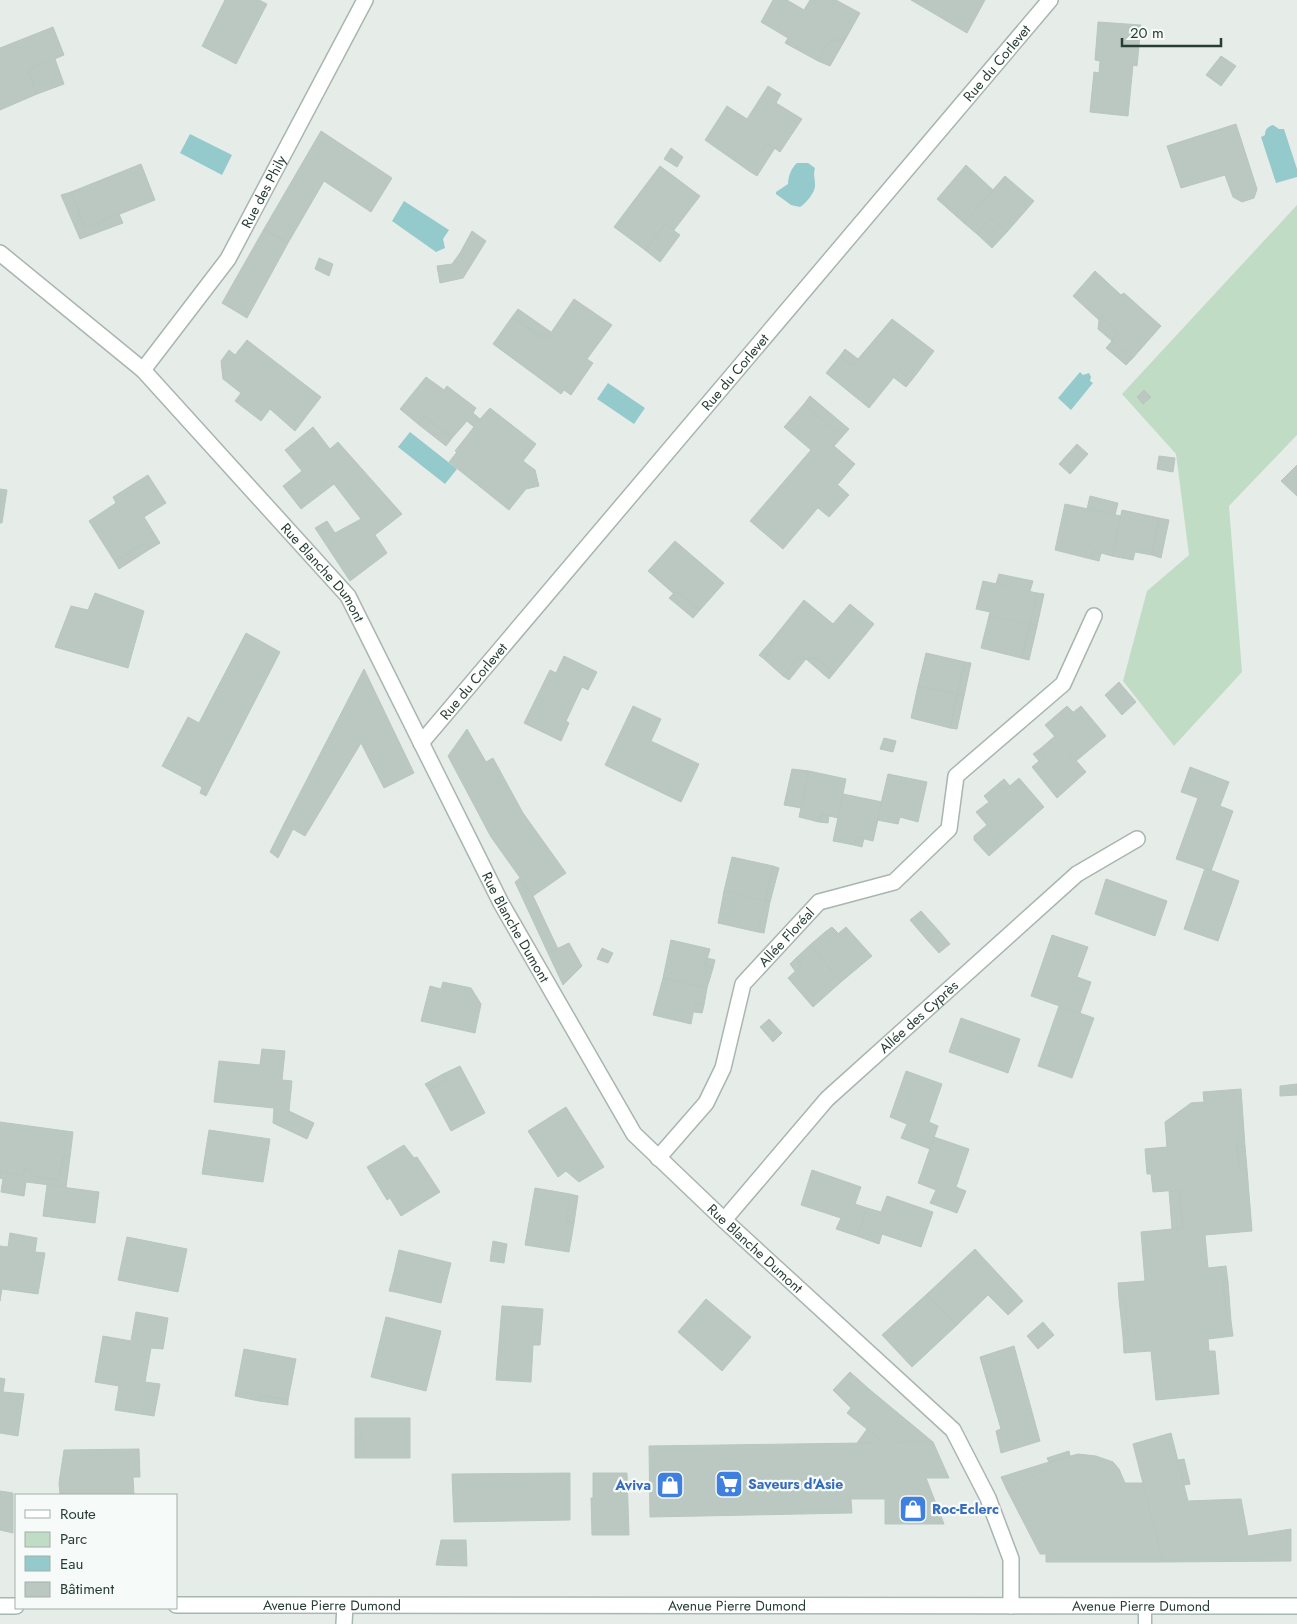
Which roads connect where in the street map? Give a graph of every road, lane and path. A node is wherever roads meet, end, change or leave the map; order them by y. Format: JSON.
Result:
{"nodes":[{"id":1,"x":365,"y":0,"type":"edge"},
{"id":2,"x":1050,"y":0,"type":"edge"},
{"id":3,"x":0,"y":253,"type":"edge"},
{"id":4,"x":143,"y":370,"type":"junction"},
{"id":5,"x":1094,"y":616,"type":"dead end"},
{"id":6,"x":421,"y":744,"type":"junction"},
{"id":7,"x":1137,"y":839,"type":"dead end"},
{"id":8,"x":658,"y":1158,"type":"junction"},
{"id":9,"x":724,"y":1220,"type":"junction"},
{"id":10,"x":0,"y":1606,"type":"edge"},
{"id":11,"x":15,"y":1606,"type":"edge"},
{"id":12,"x":178,"y":1606,"type":"edge"},
{"id":13,"x":345,"y":1606,"type":"junction"},
{"id":14,"x":1011,"y":1606,"type":"junction"},
{"id":15,"x":1145,"y":1606,"type":"junction"},
{"id":16,"x":1297,"y":1606,"type":"edge"},
{"id":17,"x":344,"y":1624,"type":"edge"},
{"id":18,"x":1145,"y":1624,"type":"edge"}],
"edges":[{"from":1,"to":4,"type":"street","name":"Rue des Phily"},
{"from":2,"to":6,"type":"street","name":"Rue du Corlevet"},
{"from":3,"to":4,"type":"street","name":"Rue Blanche Dumont"},
{"from":4,"to":6,"type":"street","name":"Rue Blanche Dumont"},
{"from":5,"to":8,"type":"street","name":"Allée Floréal"},
{"from":6,"to":8,"type":"street","name":"Rue Blanche Dumont"},
{"from":7,"to":9,"type":"street","name":"Allée des Cyprès"},
{"from":8,"to":9,"type":"street","name":"Rue Blanche Dumont"},
{"from":9,"to":14,"type":"street","name":"Rue Blanche Dumont"},
{"from":10,"to":11,"type":"street"},
{"from":12,"to":13,"type":"street","name":"Avenue Pierre Dumond"},
{"from":13,"to":14,"type":"street","name":"Avenue Pierre Dumond"},
{"from":13,"to":17,"type":"street"},
{"from":14,"to":15,"type":"street","name":"Avenue Pierre Dumond"},
{"from":15,"to":16,"type":"street","name":"Avenue Pierre Dumond"},
{"from":15,"to":18,"type":"lane"}]}
